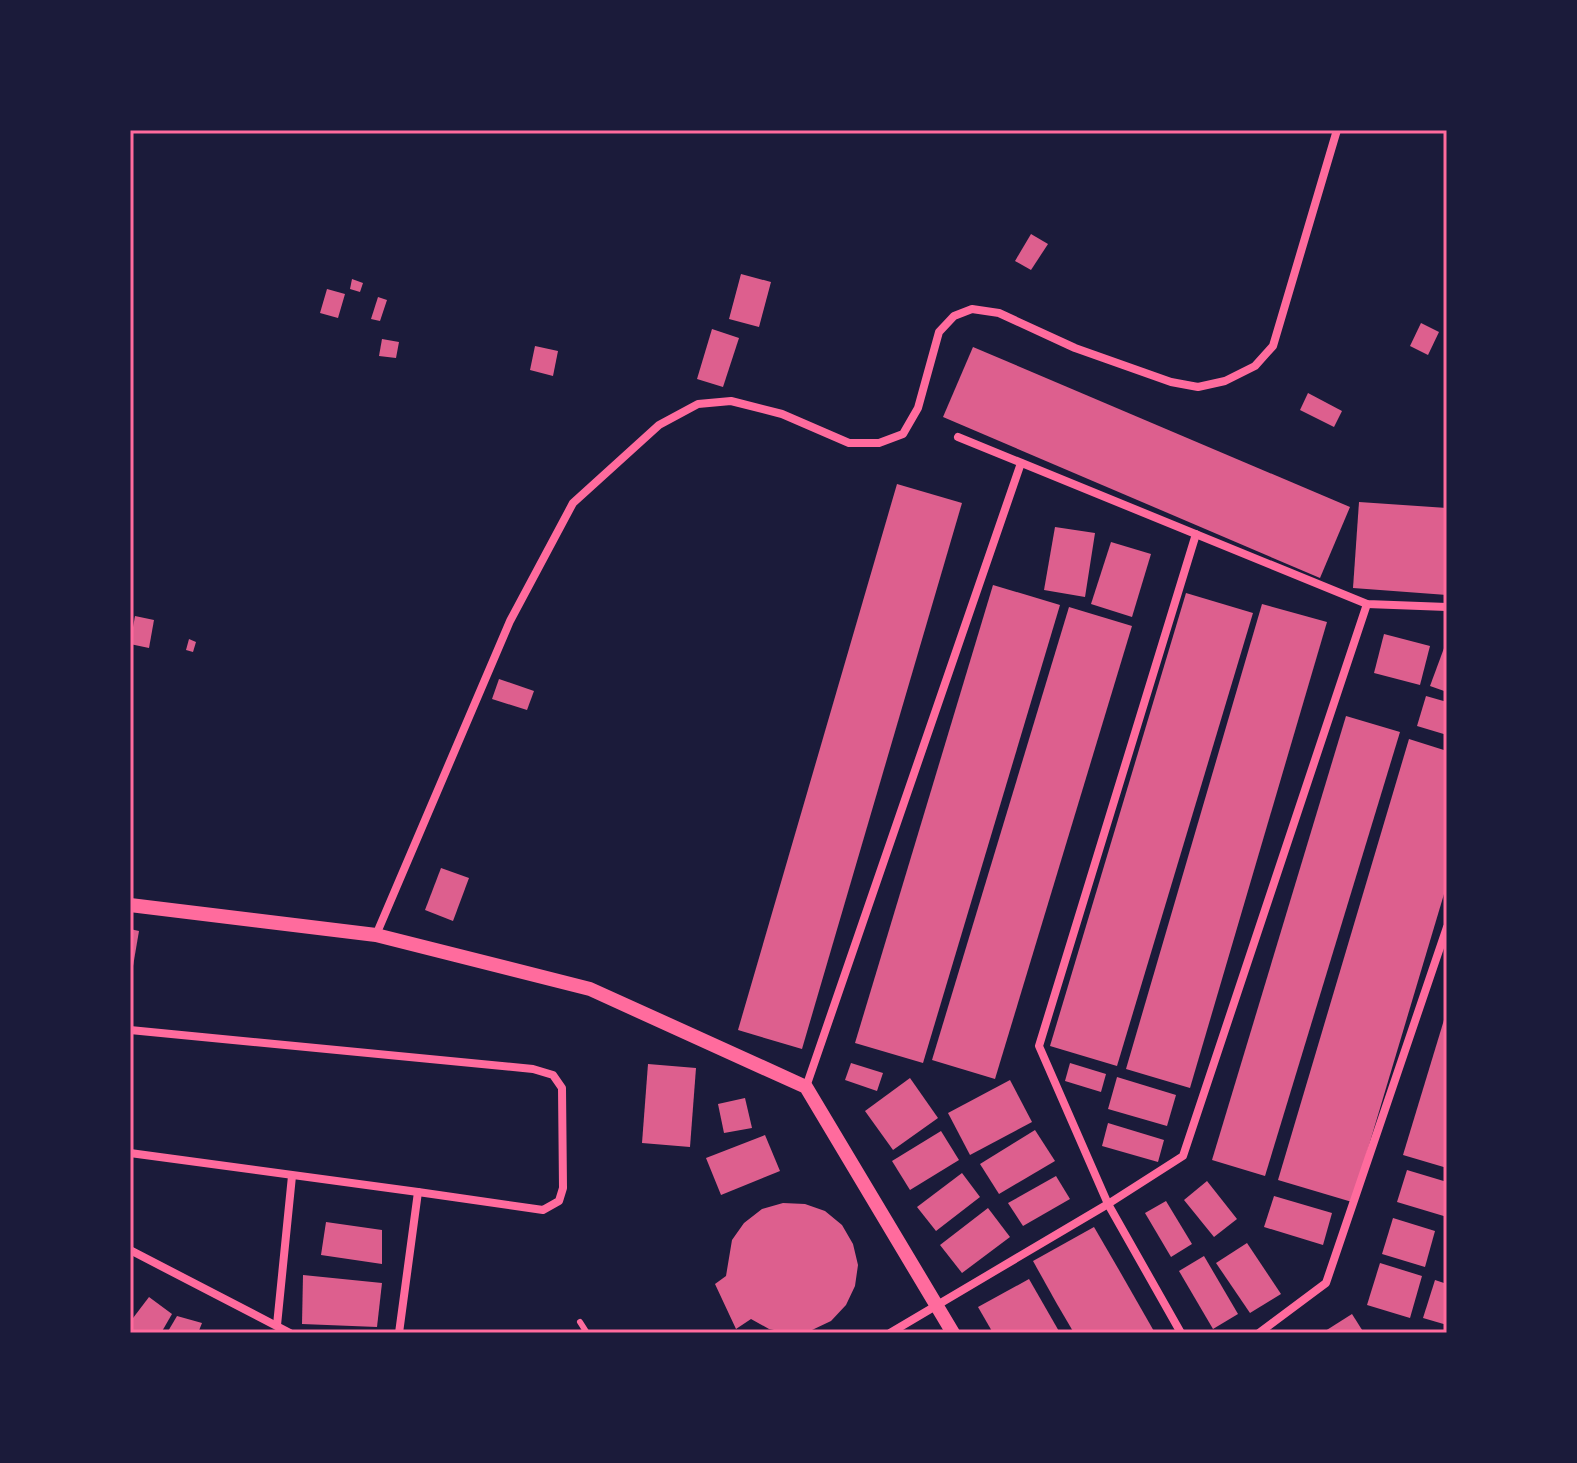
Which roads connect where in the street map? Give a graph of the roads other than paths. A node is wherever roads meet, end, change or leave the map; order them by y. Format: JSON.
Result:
{"nodes":[{"id":1,"x":1337,"y":130,"type":"edge"},
{"id":2,"x":958,"y":437,"type":"dead end"},
{"id":3,"x":1021,"y":463,"type":"junction"},
{"id":4,"x":1196,"y":534,"type":"junction"},
{"id":5,"x":1367,"y":604,"type":"junction"},
{"id":6,"x":1447,"y":607,"type":"edge"},
{"id":7,"x":130,"y":905,"type":"edge"},
{"id":8,"x":1447,"y":927,"type":"edge"},
{"id":9,"x":376,"y":935,"type":"junction"},
{"id":10,"x":130,"y":1030,"type":"edge"},
{"id":11,"x":806,"y":1087,"type":"junction"},
{"id":12,"x":130,"y":1153,"type":"edge"},
{"id":13,"x":292,"y":1176,"type":"junction"},
{"id":14,"x":418,"y":1192,"type":"junction"},
{"id":15,"x":1108,"y":1204,"type":"junction"},
{"id":16,"x":130,"y":1250,"type":"edge"},
{"id":17,"x":937,"y":1305,"type":"junction"},
{"id":18,"x":580,"y":1322,"type":"dead end"},
{"id":19,"x":277,"y":1325,"type":"junction"},
{"id":20,"x":290,"y":1333,"type":"edge"},
{"id":21,"x":399,"y":1333,"type":"edge"},
{"id":22,"x":587,"y":1333,"type":"edge"},
{"id":23,"x":890,"y":1333,"type":"edge"},
{"id":24,"x":953,"y":1333,"type":"edge"},
{"id":25,"x":1181,"y":1333,"type":"edge"},
{"id":26,"x":1259,"y":1333,"type":"edge"}],
"edges":[{"from":1,"to":9,"type":"street"},
{"from":2,"to":3,"type":"street"},
{"from":3,"to":4,"type":"street"},
{"from":3,"to":11,"type":"street"},
{"from":4,"to":5,"type":"street"},
{"from":4,"to":15,"type":"street"},
{"from":5,"to":6,"type":"street"},
{"from":5,"to":15,"type":"street"},
{"from":7,"to":9,"type":"street"},
{"from":8,"to":26,"type":"street"},
{"from":9,"to":11,"type":"street"},
{"from":10,"to":14,"type":"street"},
{"from":11,"to":17,"type":"street"},
{"from":12,"to":13,"type":"street"},
{"from":13,"to":14,"type":"street"},
{"from":13,"to":19,"type":"street"},
{"from":14,"to":21,"type":"street"},
{"from":15,"to":17,"type":"street"},
{"from":15,"to":25,"type":"street"},
{"from":16,"to":19,"type":"street"},
{"from":17,"to":23,"type":"street"},
{"from":17,"to":24,"type":"street"},
{"from":18,"to":22,"type":"lane"},
{"from":19,"to":20,"type":"street"}]}
